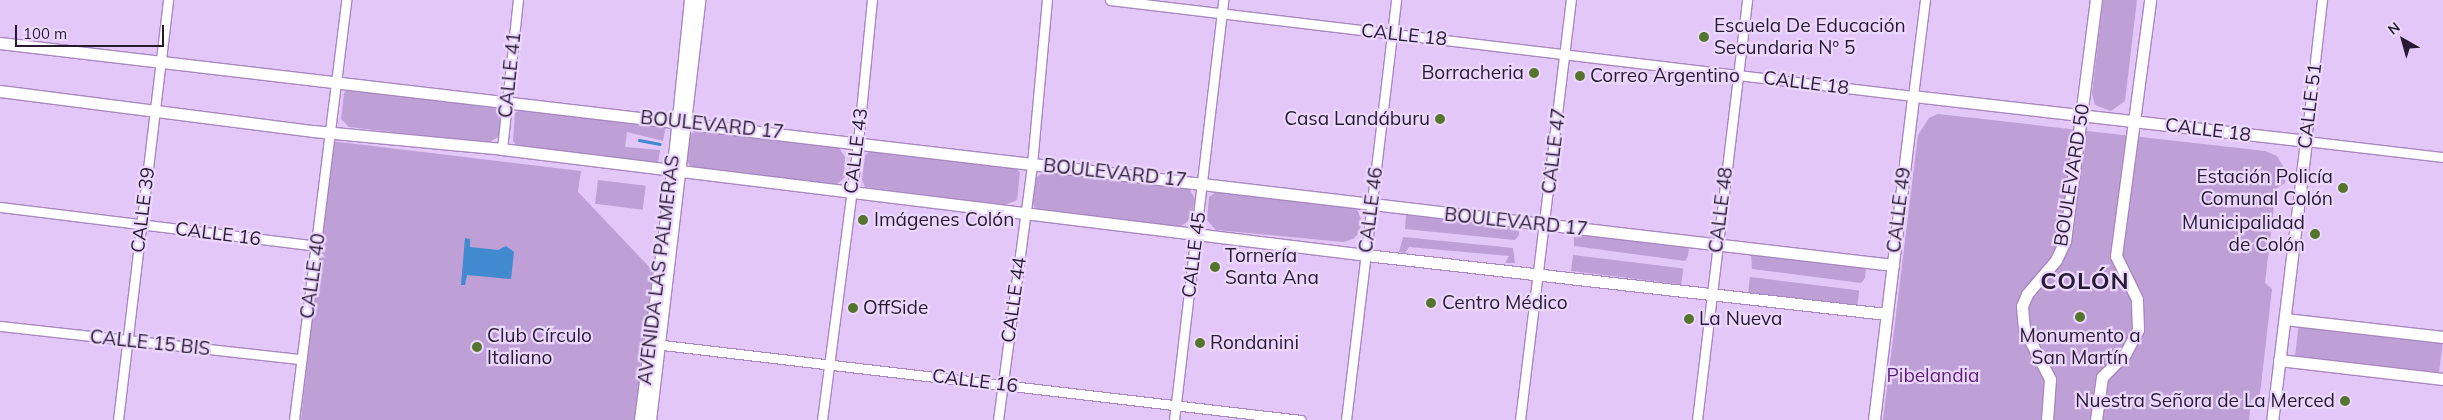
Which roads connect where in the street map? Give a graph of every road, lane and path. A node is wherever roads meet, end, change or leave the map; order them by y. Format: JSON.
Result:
{"nodes":[{"id":1,"x":168,"y":0,"type":"edge"},
{"id":2,"x":346,"y":0,"type":"edge"},
{"id":3,"x":518,"y":0,"type":"edge"},
{"id":4,"x":690,"y":0,"type":"edge"},
{"id":5,"x":699,"y":0,"type":"edge"},
{"id":6,"x":872,"y":0,"type":"edge"},
{"id":7,"x":1047,"y":0,"type":"edge"},
{"id":8,"x":1110,"y":0,"type":"edge"},
{"id":9,"x":1224,"y":0,"type":"edge"},
{"id":10,"x":1396,"y":0,"type":"edge"},
{"id":11,"x":1571,"y":0,"type":"edge"},
{"id":12,"x":1747,"y":0,"type":"edge"},
{"id":13,"x":1925,"y":0,"type":"edge"},
{"id":14,"x":2096,"y":0,"type":"edge"},
{"id":15,"x":2150,"y":0,"type":"edge"},
{"id":16,"x":2322,"y":0,"type":"edge"},
{"id":17,"x":1222,"y":13,"type":"junction"},
{"id":18,"x":1392,"y":34,"type":"junction"},
{"id":19,"x":0,"y":43,"type":"edge"},
{"id":20,"x":1566,"y":52,"type":"junction"},
{"id":21,"x":160,"y":61,"type":"junction"},
{"id":22,"x":1738,"y":75,"type":"junction"},
{"id":23,"x":336,"y":84,"type":"junction"},
{"id":24,"x":0,"y":91,"type":"edge"},
{"id":25,"x":1913,"y":96,"type":"junction"},
{"id":26,"x":507,"y":103,"type":"junction"},
{"id":27,"x":154,"y":111,"type":"junction"},
{"id":28,"x":2082,"y":115,"type":"junction"},
{"id":29,"x":2136,"y":121,"type":"junction"},
{"id":30,"x":682,"y":122,"type":"junction"},
{"id":31,"x":332,"y":131,"type":"junction"},
{"id":32,"x":2306,"y":141,"type":"junction"},
{"id":33,"x":858,"y":142,"type":"junction"},
{"id":34,"x":502,"y":149,"type":"junction"},
{"id":35,"x":2443,"y":157,"type":"edge"},
{"id":36,"x":1032,"y":164,"type":"junction"},
{"id":37,"x":675,"y":170,"type":"junction"},
{"id":38,"x":1203,"y":183,"type":"junction"},
{"id":39,"x":851,"y":192,"type":"junction"},
{"id":40,"x":1372,"y":206,"type":"junction"},
{"id":41,"x":0,"y":207,"type":"edge"},
{"id":42,"x":1026,"y":213,"type":"junction"},
{"id":43,"x":1546,"y":225,"type":"junction"},
{"id":44,"x":142,"y":226,"type":"junction"},
{"id":45,"x":1196,"y":234,"type":"junction"},
{"id":46,"x":318,"y":246,"type":"junction"},
{"id":47,"x":1717,"y":246,"type":"junction"},
{"id":48,"x":1366,"y":255,"type":"junction"},
{"id":49,"x":1893,"y":265,"type":"junction"},
{"id":50,"x":1538,"y":275,"type":"junction"},
{"id":51,"x":1711,"y":294,"type":"junction"},
{"id":52,"x":1886,"y":314,"type":"junction"},
{"id":53,"x":2285,"y":318,"type":"junction"},
{"id":54,"x":0,"y":326,"type":"edge"},
{"id":55,"x":2443,"y":337,"type":"edge"},
{"id":56,"x":126,"y":341,"type":"junction"},
{"id":57,"x":654,"y":344,"type":"junction"},
{"id":58,"x":301,"y":358,"type":"junction"},
{"id":59,"x":2280,"y":360,"type":"junction"},
{"id":60,"x":829,"y":364,"type":"junction"},
{"id":61,"x":2443,"y":380,"type":"edge"},
{"id":62,"x":1002,"y":384,"type":"junction"},
{"id":63,"x":1175,"y":405,"type":"junction"},
{"id":64,"x":118,"y":420,"type":"edge"},
{"id":65,"x":294,"y":420,"type":"edge"},
{"id":66,"x":640,"y":420,"type":"edge"},
{"id":67,"x":650,"y":420,"type":"edge"},
{"id":68,"x":822,"y":420,"type":"edge"},
{"id":69,"x":998,"y":420,"type":"edge"},
{"id":70,"x":1174,"y":420,"type":"edge"},
{"id":71,"x":1301,"y":420,"type":"edge"},
{"id":72,"x":1346,"y":420,"type":"edge"},
{"id":73,"x":1520,"y":420,"type":"edge"},
{"id":74,"x":1697,"y":420,"type":"edge"},
{"id":75,"x":1874,"y":420,"type":"edge"},
{"id":76,"x":2046,"y":420,"type":"edge"},
{"id":77,"x":2096,"y":420,"type":"edge"},
{"id":78,"x":2272,"y":420,"type":"edge"}],
"edges":[{"from":1,"to":21,"type":"street","name":"CALLE 39"},
{"from":2,"to":23,"type":"street"},
{"from":3,"to":26,"type":"street","name":"CALLE 41"},
{"from":4,"to":30,"type":"main road","name":"AVENIDA LAS PALMERAS"},
{"from":5,"to":30,"type":"main road","name":"AVENIDA LAS PALMERAS"},
{"from":6,"to":33,"type":"street","name":"CALLE 43"},
{"from":7,"to":36,"type":"street","name":"CALLE 44"},
{"from":8,"to":17,"type":"street","name":"CALLE 18"},
{"from":9,"to":17,"type":"street","name":"CALLE 45"},
{"from":10,"to":18,"type":"street","name":"CALLE 46"},
{"from":11,"to":20,"type":"street","name":"CALLE 47"},
{"from":12,"to":22,"type":"street","name":"CALLE 48"},
{"from":13,"to":25,"type":"street","name":"CALLE 49"},
{"from":14,"to":28,"type":"main road","name":"BOULEVARD 50"},
{"from":15,"to":29,"type":"main road"},
{"from":16,"to":32,"type":"street","name":"CALLE 51"},
{"from":17,"to":18,"type":"street","name":"CALLE 18"},
{"from":17,"to":38,"type":"street","name":"CALLE 45"},
{"from":18,"to":20,"type":"street","name":"CALLE 18"},
{"from":18,"to":40,"type":"street","name":"CALLE 46"},
{"from":19,"to":21,"type":"main road","name":"BOULEVARD 17"},
{"from":20,"to":22,"type":"street","name":"CALLE 18"},
{"from":20,"to":43,"type":"street","name":"CALLE 47"},
{"from":21,"to":23,"type":"main road","name":"BOULEVARD 17"},
{"from":21,"to":27,"type":"street","name":"CALLE 39"},
{"from":22,"to":25,"type":"street","name":"CALLE 18"},
{"from":22,"to":47,"type":"street","name":"CALLE 48"},
{"from":23,"to":26,"type":"main road","name":"BOULEVARD 17"},
{"from":23,"to":31,"type":"street","name":"CALLE 40"},
{"from":24,"to":27,"type":"main road"},
{"from":25,"to":28,"type":"main road","name":"CALLE 18"},
{"from":25,"to":49,"type":"main road","name":"CALLE 49"},
{"from":26,"to":30,"type":"main road","name":"BOULEVARD 17"},
{"from":26,"to":34,"type":"street","name":"CALLE 41"},
{"from":27,"to":31,"type":"main road"},
{"from":27,"to":44,"type":"street","name":"CALLE 39"},
{"from":28,"to":29,"type":"main road","name":"CALLE 18"},
{"from":28,"to":76,"type":"main road","name":"BOULEVARD 50"},
{"from":29,"to":32,"type":"main road","name":"CALLE 18"},
{"from":29,"to":77,"type":"main road"},
{"from":30,"to":33,"type":"main road","name":"BOULEVARD 17"},
{"from":30,"to":37,"type":"main road","name":"AVENIDA LAS PALMERAS"},
{"from":31,"to":34,"type":"main road"},
{"from":31,"to":46,"type":"street","name":"CALLE 40"},
{"from":32,"to":35,"type":"street","name":"CALLE 18"},
{"from":32,"to":53,"type":"main road","name":"CALLE 51"},
{"from":33,"to":36,"type":"main road","name":"BOULEVARD 17"},
{"from":33,"to":39,"type":"street","name":"CALLE 43"},
{"from":34,"to":37,"type":"main road"},
{"from":36,"to":38,"type":"main road","name":"BOULEVARD 17"},
{"from":36,"to":42,"type":"street","name":"CALLE 44"},
{"from":37,"to":39,"type":"main road"},
{"from":37,"to":57,"type":"main road","name":"AVENIDA LAS PALMERAS"},
{"from":38,"to":40,"type":"main road","name":"BOULEVARD 17"},
{"from":38,"to":45,"type":"street","name":"CALLE 45"},
{"from":39,"to":42,"type":"main road"},
{"from":39,"to":60,"type":"street","name":"CALLE 43"},
{"from":40,"to":43,"type":"main road","name":"BOULEVARD 17"},
{"from":40,"to":48,"type":"street","name":"CALLE 46"},
{"from":41,"to":44,"type":"street","name":"CALLE 16"},
{"from":42,"to":45,"type":"main road"},
{"from":42,"to":62,"type":"street","name":"CALLE 44"},
{"from":43,"to":47,"type":"main road","name":"BOULEVARD 17"},
{"from":43,"to":50,"type":"street","name":"CALLE 47"},
{"from":44,"to":46,"type":"street","name":"CALLE 16"},
{"from":44,"to":56,"type":"street","name":"CALLE 39"},
{"from":45,"to":48,"type":"main road"},
{"from":45,"to":63,"type":"street","name":"CALLE 45"},
{"from":46,"to":58,"type":"street","name":"CALLE 40"},
{"from":47,"to":49,"type":"main road","name":"BOULEVARD 17"},
{"from":47,"to":51,"type":"street","name":"CALLE 48"},
{"from":48,"to":50,"type":"main road"},
{"from":48,"to":72,"type":"street","name":"CALLE 46"},
{"from":49,"to":52,"type":"main road","name":"CALLE 49"},
{"from":50,"to":51,"type":"main road"},
{"from":50,"to":73,"type":"street","name":"CALLE 47"},
{"from":51,"to":52,"type":"main road"},
{"from":51,"to":74,"type":"street","name":"CALLE 48"},
{"from":52,"to":75,"type":"main road","name":"CALLE 49"},
{"from":53,"to":55,"type":"main road"},
{"from":53,"to":59,"type":"main road","name":"CALLE 51"},
{"from":54,"to":56,"type":"street","name":"CALLE 15 BIS"},
{"from":56,"to":58,"type":"street","name":"CALLE 15 BIS"},
{"from":56,"to":64,"type":"street","name":"CALLE 39"},
{"from":57,"to":60,"type":"street","name":"CALLE 16"},
{"from":57,"to":66,"type":"main road","name":"AVENIDA LAS PALMERAS"},
{"from":57,"to":67,"type":"main road","name":"AVENIDA LAS PALMERAS"},
{"from":58,"to":65,"type":"street","name":"CALLE 40"},
{"from":59,"to":61,"type":"main road"},
{"from":59,"to":78,"type":"main road","name":"CALLE 51"},
{"from":60,"to":62,"type":"street","name":"CALLE 16"},
{"from":60,"to":68,"type":"street","name":"CALLE 43"},
{"from":62,"to":63,"type":"street","name":"CALLE 16"},
{"from":62,"to":69,"type":"street","name":"CALLE 44"},
{"from":63,"to":70,"type":"street","name":"CALLE 45"},
{"from":63,"to":71,"type":"street","name":"CALLE 16"}]}
